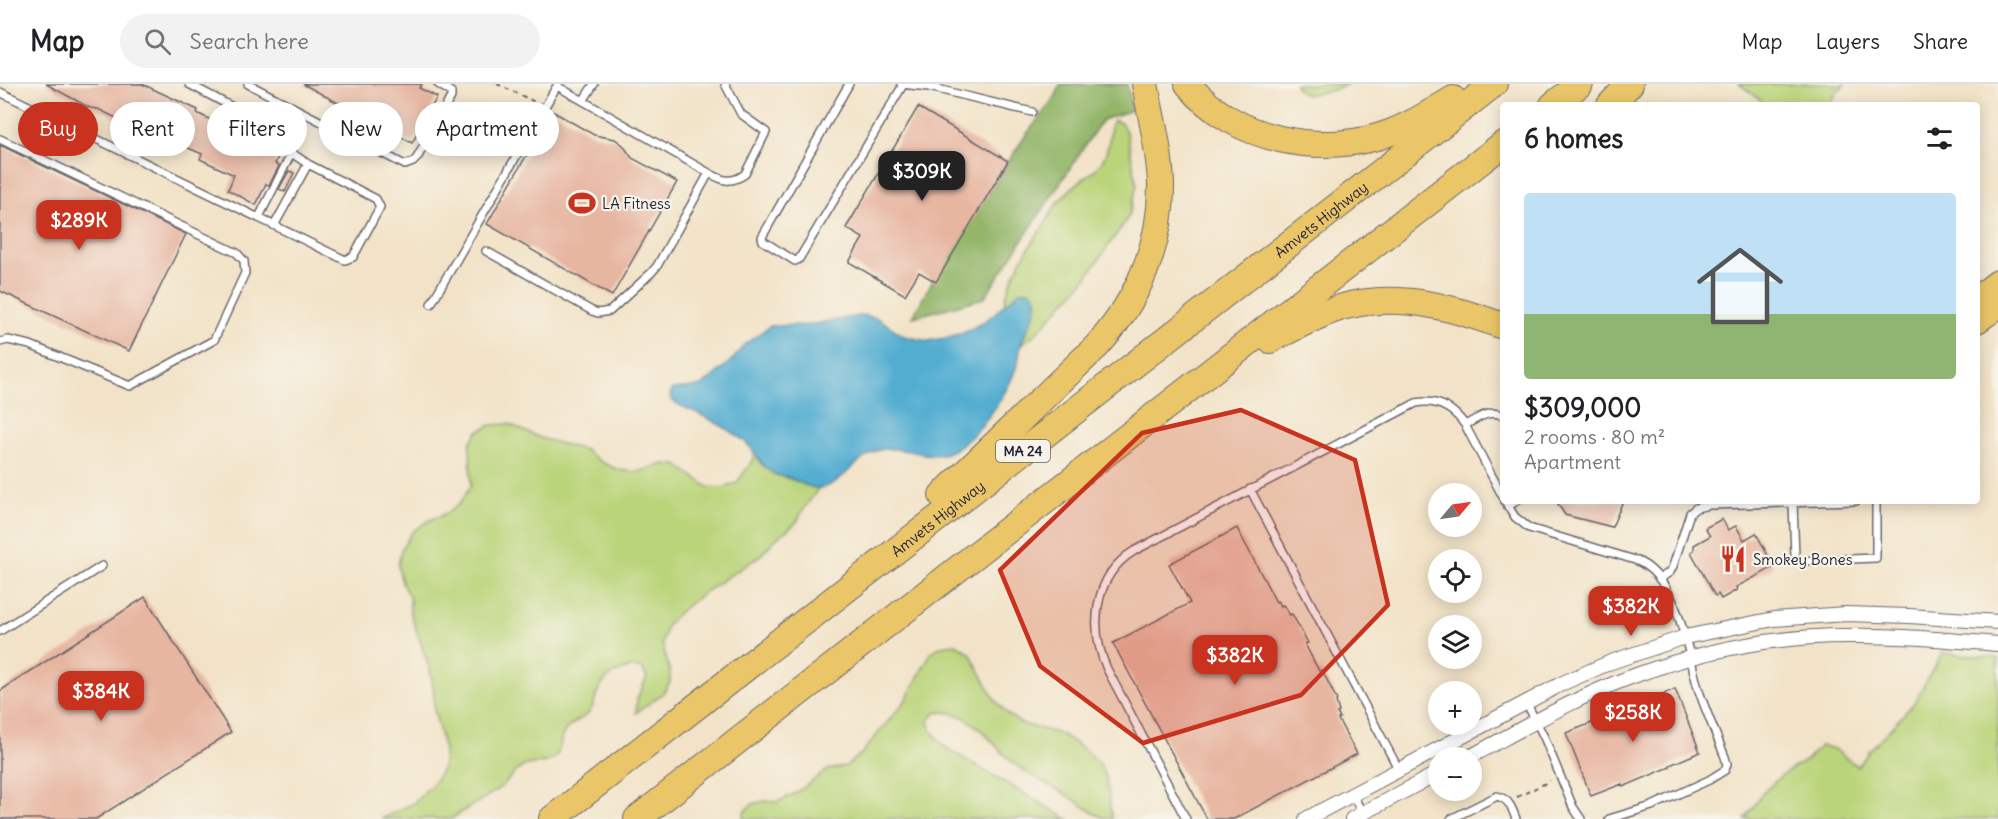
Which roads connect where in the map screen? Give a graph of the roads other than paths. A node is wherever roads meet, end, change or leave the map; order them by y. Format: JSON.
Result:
{"nodes":[{"id":1,"x":189,"y":84,"type":"edge"},
{"id":2,"x":248,"y":84,"type":"edge"},
{"id":3,"x":438,"y":84,"type":"edge"},
{"id":4,"x":594,"y":84,"type":"edge"},
{"id":5,"x":725,"y":84,"type":"edge"},
{"id":6,"x":849,"y":84,"type":"edge"},
{"id":7,"x":902,"y":84,"type":"edge"},
{"id":8,"x":1145,"y":84,"type":"edge"},
{"id":9,"x":1188,"y":84,"type":"edge"},
{"id":10,"x":1476,"y":84,"type":"edge"},
{"id":11,"x":1494,"y":84,"type":"edge"},
{"id":12,"x":1580,"y":84,"type":"edge"},
{"id":13,"x":1630,"y":84,"type":"edge"},
{"id":14,"x":558,"y":85,"type":"edge"},
{"id":15,"x":0,"y":92,"type":"edge"},
{"id":16,"x":583,"y":101,"type":"junction"},
{"id":17,"x":223,"y":102,"type":"edge"},
{"id":18,"x":1557,"y":102,"type":"edge"},
{"id":19,"x":1613,"y":102,"type":"edge"},
{"id":20,"x":1032,"y":112,"type":"dead end"},
{"id":21,"x":0,"y":140,"type":"edge"},
{"id":22,"x":1500,"y":146,"type":"edge"},
{"id":23,"x":290,"y":156,"type":"edge"},
{"id":24,"x":297,"y":156,"type":"edge"},
{"id":25,"x":308,"y":165,"type":"junction"},
{"id":26,"x":709,"y":173,"type":"junction"},
{"id":27,"x":259,"y":218,"type":"junction"},
{"id":28,"x":275,"y":224,"type":"junction"},
{"id":29,"x":486,"y":251,"type":"dead end"},
{"id":30,"x":1998,"y":283,"type":"edge"},
{"id":31,"x":1980,"y":297,"type":"edge"},
{"id":32,"x":432,"y":304,"type":"dead end"},
{"id":33,"x":1998,"y":305,"type":"edge"},
{"id":34,"x":1980,"y":318,"type":"edge"},
{"id":35,"x":1500,"y":325,"type":"edge"},
{"id":36,"x":0,"y":342,"type":"edge"},
{"id":37,"x":1500,"y":414,"type":"edge"},
{"id":38,"x":1465,"y":425,"type":"junction"},
{"id":39,"x":1133,"y":432,"type":"junction"},
{"id":40,"x":1250,"y":489,"type":"junction"},
{"id":41,"x":1500,"y":491,"type":"edge"},
{"id":42,"x":1507,"y":504,"type":"edge"},
{"id":43,"x":1750,"y":504,"type":"edge"},
{"id":44,"x":1793,"y":504,"type":"edge"},
{"id":45,"x":1875,"y":504,"type":"edge"},
{"id":46,"x":102,"y":566,"type":"dead end"},
{"id":47,"x":1659,"y":579,"type":"junction"},
{"id":48,"x":1998,"y":622,"type":"edge"},
{"id":49,"x":0,"y":630,"type":"edge"},
{"id":50,"x":1685,"y":638,"type":"junction"},
{"id":51,"x":1998,"y":644,"type":"edge"},
{"id":52,"x":1691,"y":658,"type":"junction"},
{"id":53,"x":718,"y":690,"type":"junction"},
{"id":54,"x":1526,"y":702,"type":"junction"},
{"id":55,"x":1537,"y":721,"type":"junction"},
{"id":56,"x":1482,"y":750,"type":"edge"},
{"id":57,"x":1399,"y":770,"type":"junction"},
{"id":58,"x":1428,"y":779,"type":"edge"},
{"id":59,"x":1352,"y":794,"type":"junction"},
{"id":60,"x":1360,"y":817,"type":"edge"},
{"id":61,"x":552,"y":819,"type":"edge"},
{"id":62,"x":637,"y":819,"type":"edge"},
{"id":63,"x":1186,"y":819,"type":"edge"},
{"id":64,"x":1306,"y":819,"type":"edge"},
{"id":65,"x":1452,"y":819,"type":"edge"},
{"id":66,"x":1516,"y":819,"type":"edge"},
{"id":67,"x":1581,"y":819,"type":"edge"},
{"id":68,"x":1609,"y":819,"type":"edge"}],
"edges":[{"from":1,"to":17,"type":"lane"},
{"from":2,"to":3,"type":"lane"},
{"from":4,"to":16,"type":"lane"},
{"from":5,"to":26,"type":"lane"},
{"from":6,"to":7,"type":"lane"},
{"from":7,"to":20,"type":"lane"},
{"from":8,"to":53,"type":"highway"},
{"from":9,"to":10,"type":"highway"},
{"from":11,"to":53,"type":"highway","name":"Amvets Highway","number":"MA 24"},
{"from":12,"to":18,"type":"highway"},
{"from":13,"to":19,"type":"highway"},
{"from":14,"to":16,"type":"lane"},
{"from":14,"to":32,"type":"lane"},
{"from":15,"to":27,"type":"lane"},
{"from":16,"to":26,"type":"lane"},
{"from":21,"to":36,"type":"lane"},
{"from":22,"to":39,"type":"highway"},
{"from":23,"to":27,"type":"lane"},
{"from":24,"to":25,"type":"lane"},
{"from":25,"to":28,"type":"lane"},
{"from":25,"to":28,"type":"lane"},
{"from":26,"to":29,"type":"lane"},
{"from":27,"to":28,"type":"lane"},
{"from":30,"to":31,"type":"highway"},
{"from":33,"to":34,"type":"highway"},
{"from":35,"to":39,"type":"highway"},
{"from":37,"to":38,"type":"lane"},
{"from":38,"to":40,"type":"lane"},
{"from":38,"to":41,"type":"lane"},
{"from":39,"to":62,"type":"highway"},
{"from":40,"to":57,"type":"lane"},
{"from":40,"to":63,"type":"lane"},
{"from":42,"to":47,"type":"lane"},
{"from":43,"to":47,"type":"lane"},
{"from":44,"to":45,"type":"lane"},
{"from":46,"to":49,"type":"lane"},
{"from":47,"to":50,"type":"lane"},
{"from":48,"to":50,"type":"street"},
{"from":50,"to":52,"type":"lane"},
{"from":50,"to":54,"type":"street"},
{"from":51,"to":52,"type":"street"},
{"from":52,"to":55,"type":"street"},
{"from":52,"to":68,"type":"lane"},
{"from":53,"to":61,"type":"highway","name":"Amvets Highway","number":"MA 24"},
{"from":54,"to":55,"type":"lane"},
{"from":54,"to":57,"type":"street"},
{"from":55,"to":56,"type":"street"},
{"from":55,"to":67,"type":"lane"},
{"from":57,"to":59,"type":"street"},
{"from":58,"to":60,"type":"street"},
{"from":59,"to":60,"type":"lane"},
{"from":59,"to":64,"type":"street"},
{"from":65,"to":66,"type":"lane"}]}
